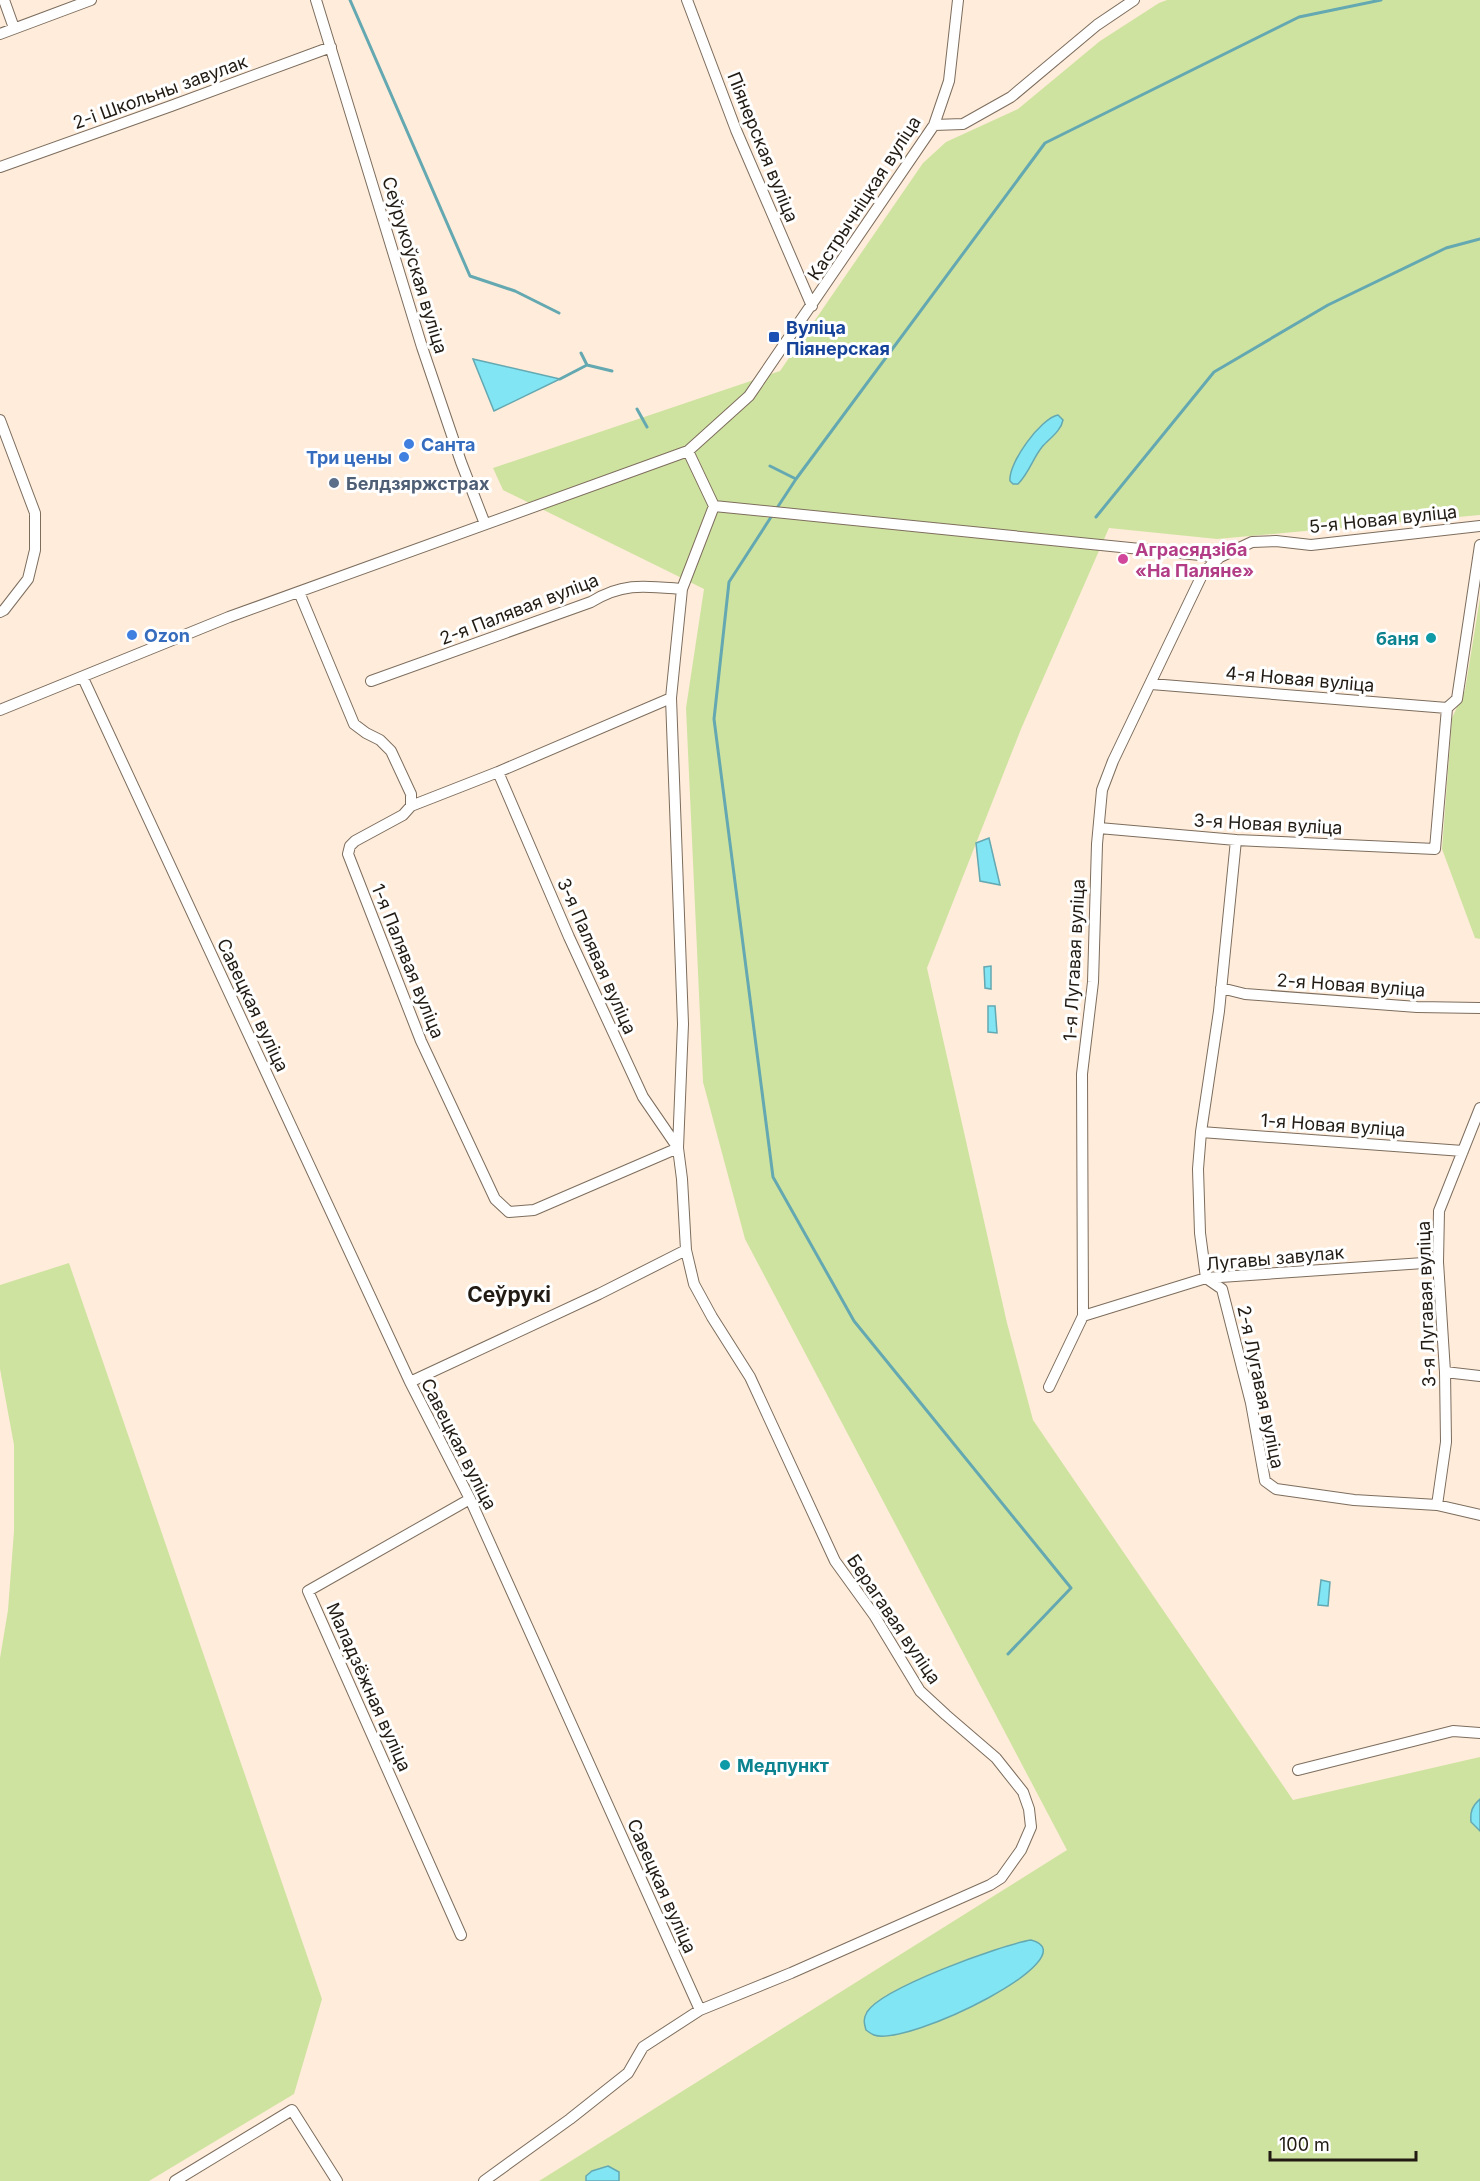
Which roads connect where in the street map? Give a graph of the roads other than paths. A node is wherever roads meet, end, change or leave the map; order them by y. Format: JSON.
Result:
{"nodes":[{"id":1,"x":4,"y":0,"type":"edge"},
{"id":2,"x":91,"y":0,"type":"edge"},
{"id":3,"x":316,"y":0,"type":"edge"},
{"id":4,"x":687,"y":0,"type":"edge"},
{"id":5,"x":958,"y":0,"type":"edge"},
{"id":6,"x":1134,"y":0,"type":"edge"},
{"id":7,"x":14,"y":28,"type":"junction"},
{"id":8,"x":0,"y":33,"type":"edge"},
{"id":9,"x":331,"y":47,"type":"junction"},
{"id":10,"x":934,"y":125,"type":"junction"},
{"id":11,"x":0,"y":167,"type":"edge"},
{"id":12,"x":812,"y":306,"type":"junction"},
{"id":13,"x":0,"y":420,"type":"edge"},
{"id":14,"x":688,"y":451,"type":"junction"},
{"id":15,"x":714,"y":506,"type":"junction"},
{"id":16,"x":485,"y":524,"type":"junction"},
{"id":17,"x":1480,"y":526,"type":"edge"},
{"id":18,"x":1480,"y":545,"type":"edge"},
{"id":19,"x":1220,"y":557,"type":"junction"},
{"id":20,"x":682,"y":589,"type":"junction"},
{"id":21,"x":299,"y":592,"type":"junction"},
{"id":22,"x":0,"y":612,"type":"edge"},
{"id":23,"x":83,"y":678,"type":"junction"},
{"id":24,"x":371,"y":681,"type":"dead end"},
{"id":25,"x":1151,"y":684,"type":"junction"},
{"id":26,"x":671,"y":698,"type":"junction"},
{"id":27,"x":1447,"y":708,"type":"junction"},
{"id":28,"x":0,"y":710,"type":"edge"},
{"id":29,"x":498,"y":772,"type":"junction"},
{"id":30,"x":411,"y":806,"type":"junction"},
{"id":31,"x":1100,"y":828,"type":"junction"},
{"id":32,"x":1236,"y":840,"type":"junction"},
{"id":33,"x":1221,"y":988,"type":"junction"},
{"id":34,"x":1480,"y":1008,"type":"edge"},
{"id":35,"x":1480,"y":1108,"type":"edge"},
{"id":36,"x":1201,"y":1132,"type":"junction"},
{"id":37,"x":678,"y":1148,"type":"junction"},
{"id":38,"x":1463,"y":1151,"type":"junction"},
{"id":39,"x":686,"y":1250,"type":"junction"},
{"id":40,"x":1438,"y":1262,"type":"junction"},
{"id":41,"x":1206,"y":1278,"type":"junction"},
{"id":42,"x":1083,"y":1316,"type":"junction"},
{"id":43,"x":1445,"y":1372,"type":"junction"},
{"id":44,"x":1480,"y":1376,"type":"edge"},
{"id":45,"x":410,"y":1382,"type":"junction"},
{"id":46,"x":1049,"y":1387,"type":"dead end"},
{"id":47,"x":470,"y":1499,"type":"junction"},
{"id":48,"x":1437,"y":1505,"type":"junction"},
{"id":49,"x":1480,"y":1515,"type":"edge"},
{"id":50,"x":1480,"y":1733,"type":"edge"},
{"id":51,"x":1298,"y":1770,"type":"dead end"},
{"id":52,"x":461,"y":1935,"type":"dead end"},
{"id":53,"x":700,"y":2010,"type":"junction"},
{"id":54,"x":175,"y":2181,"type":"edge"},
{"id":55,"x":337,"y":2181,"type":"edge"},
{"id":56,"x":484,"y":2181,"type":"edge"}],
"edges":[{"from":1,"to":7,"type":"street"},
{"from":2,"to":7,"type":"street"},
{"from":3,"to":9,"type":"street","name":"Сеўрукоўская вуліца"},
{"from":4,"to":12,"type":"street","name":"Піянерская вуліца"},
{"from":5,"to":10,"type":"street","name":"Кастрычніцкая вуліца"},
{"from":6,"to":10,"type":"street"},
{"from":7,"to":8,"type":"street"},
{"from":9,"to":11,"type":"street","name":"2-і Школьны завулак"},
{"from":9,"to":16,"type":"street","name":"Сеўрукоўская вуліца"},
{"from":10,"to":12,"type":"street","name":"Кастрычніцкая вуліца"},
{"from":12,"to":14,"type":"street","name":"Кастрычніцкая вуліца"},
{"from":13,"to":22,"type":"street"},
{"from":14,"to":15,"type":"street"},
{"from":14,"to":16,"type":"street"},
{"from":15,"to":19,"type":"street"},
{"from":15,"to":20,"type":"street","name":"Берагавая вуліца"},
{"from":16,"to":21,"type":"street"},
{"from":17,"to":19,"type":"street","name":"5-я Новая вуліца"},
{"from":18,"to":27,"type":"street"},
{"from":19,"to":25,"type":"street","name":"1-я Лугавая вуліца"},
{"from":20,"to":24,"type":"street","name":"2-я Палявая вуліца"},
{"from":20,"to":26,"type":"street","name":"Берагавая вуліца"},
{"from":21,"to":23,"type":"street"},
{"from":21,"to":30,"type":"street"},
{"from":23,"to":28,"type":"street"},
{"from":23,"to":45,"type":"street","name":"Савецкая вуліца"},
{"from":25,"to":27,"type":"street","name":"4-я Новая вуліца"},
{"from":25,"to":31,"type":"street","name":"1-я Лугавая вуліца"},
{"from":26,"to":29,"type":"street","name":"1-я Палявая вуліца"},
{"from":26,"to":37,"type":"street","name":"Берагавая вуліца"},
{"from":27,"to":32,"type":"street","name":"3-я Новая вуліца"},
{"from":29,"to":30,"type":"street","name":"1-я Палявая вуліца"},
{"from":29,"to":37,"type":"street","name":"3-я Палявая вуліца"},
{"from":30,"to":37,"type":"street","name":"1-я Палявая вуліца"},
{"from":31,"to":32,"type":"street","name":"3-я Новая вуліца"},
{"from":31,"to":42,"type":"street","name":"1-я Лугавая вуліца"},
{"from":32,"to":33,"type":"street"},
{"from":33,"to":34,"type":"street","name":"2-я Новая вуліца"},
{"from":33,"to":36,"type":"street"},
{"from":35,"to":38,"type":"street","name":"3-я Лугавая вуліца"},
{"from":36,"to":38,"type":"street","name":"1-я Новая вуліца"},
{"from":36,"to":41,"type":"street"},
{"from":37,"to":39,"type":"street","name":"Берагавая вуліца"},
{"from":38,"to":40,"type":"street","name":"3-я Лугавая вуліца"},
{"from":39,"to":45,"type":"street"},
{"from":39,"to":53,"type":"street","name":"Берагавая вуліца"},
{"from":40,"to":41,"type":"street","name":"Лугавы завулак"},
{"from":40,"to":43,"type":"street","name":"3-я Лугавая вуліца"},
{"from":41,"to":42,"type":"street","name":"Лугавы завулак"},
{"from":41,"to":48,"type":"street","name":"2-я Лугавая вуліца"},
{"from":42,"to":46,"type":"street","name":"1-я Лугавая вуліца"},
{"from":43,"to":44,"type":"street"},
{"from":43,"to":48,"type":"street","name":"3-я Лугавая вуліца"},
{"from":45,"to":47,"type":"street","name":"Савецкая вуліца"},
{"from":47,"to":52,"type":"street","name":"Маладзёжная вуліца"},
{"from":47,"to":53,"type":"street","name":"Савецкая вуліца"},
{"from":48,"to":49,"type":"street","name":"2-я Лугавая вуліца"},
{"from":50,"to":51,"type":"street"},
{"from":53,"to":56,"type":"street"},
{"from":54,"to":55,"type":"street"}]}
